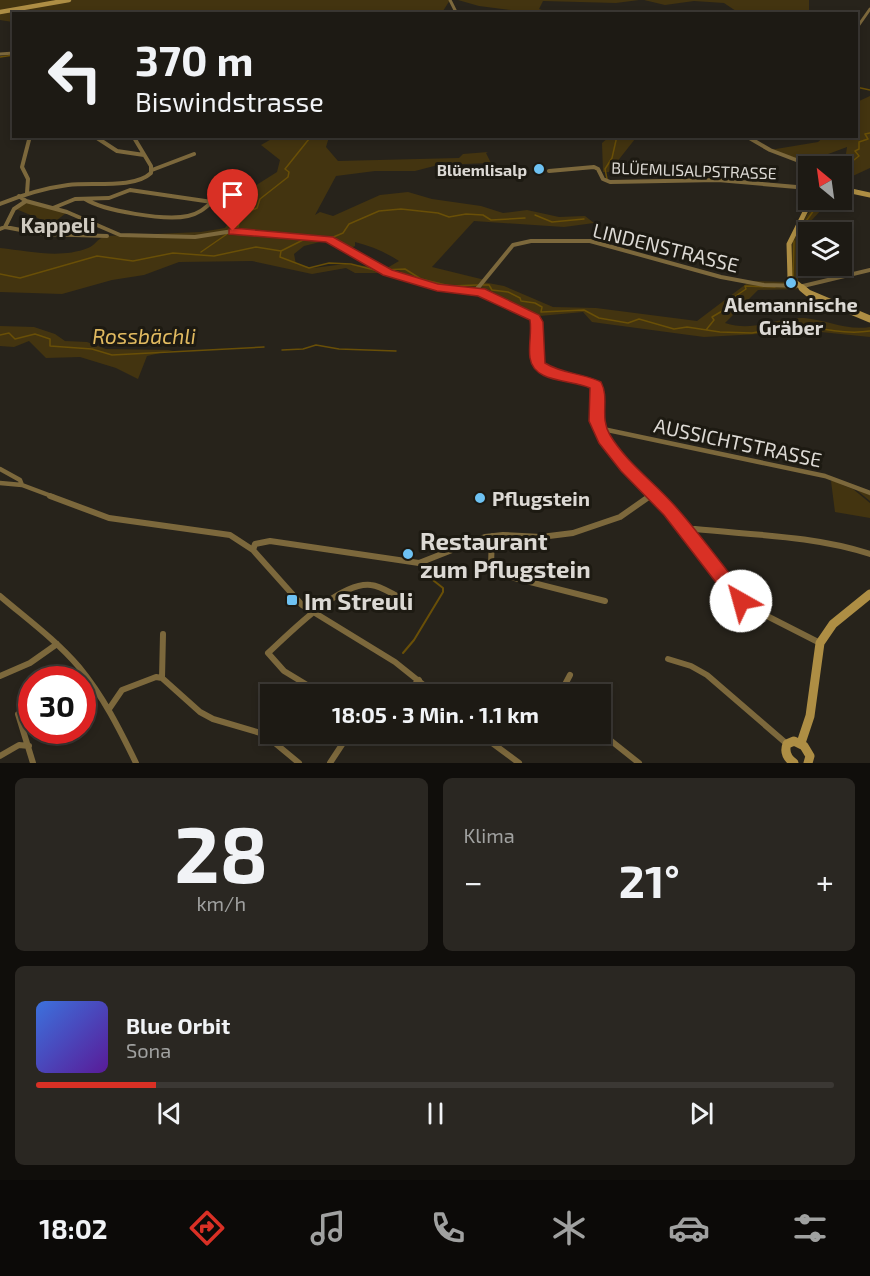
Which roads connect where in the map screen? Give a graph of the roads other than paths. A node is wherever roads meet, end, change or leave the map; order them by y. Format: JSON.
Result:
{"nodes":[{"id":1,"x":69,"y":0,"type":"edge"},
{"id":2,"x":870,"y":9,"type":"edge"},
{"id":3,"x":0,"y":12,"type":"edge"},
{"id":4,"x":858,"y":26,"type":"edge"},
{"id":5,"x":29,"y":138,"type":"edge"},
{"id":6,"x":97,"y":138,"type":"edge"},
{"id":7,"x":134,"y":138,"type":"edge"},
{"id":8,"x":749,"y":138,"type":"edge"},
{"id":9,"x":194,"y":154,"type":"dead end"},
{"id":10,"x":144,"y":155,"type":"junction"},
{"id":11,"x":798,"y":161,"type":"edge"},
{"id":12,"x":152,"y":170,"type":"junction"},
{"id":13,"x":549,"y":171,"type":"dead end"},
{"id":14,"x":798,"y":187,"type":"edge"},
{"id":15,"x":852,"y":191,"type":"edge"},
{"id":16,"x":27,"y":193,"type":"junction"},
{"id":17,"x":870,"y":195,"type":"edge"},
{"id":18,"x":19,"y":196,"type":"junction"},
{"id":19,"x":85,"y":198,"type":"junction"},
{"id":20,"x":26,"y":201,"type":"junction"},
{"id":21,"x":0,"y":204,"type":"edge"},
{"id":22,"x":53,"y":208,"type":"junction"},
{"id":23,"x":806,"y":210,"type":"edge"},
{"id":24,"x":3,"y":228,"type":"edge"},
{"id":25,"x":107,"y":236,"type":"dead end"},
{"id":26,"x":870,"y":270,"type":"edge"},
{"id":27,"x":790,"y":279,"type":"junction"},
{"id":28,"x":784,"y":285,"type":"junction"},
{"id":29,"x":798,"y":286,"type":"junction"},
{"id":30,"x":476,"y":291,"type":"junction"},
{"id":31,"x":870,"y":319,"type":"edge"},
{"id":32,"x":598,"y":428,"type":"junction"},
{"id":33,"x":0,"y":470,"type":"edge"},
{"id":34,"x":0,"y":483,"type":"edge"},
{"id":35,"x":22,"y":485,"type":"junction"},
{"id":36,"x":870,"y":493,"type":"edge"},
{"id":37,"x":653,"y":494,"type":"junction"},
{"id":38,"x":685,"y":531,"type":"junction"},
{"id":39,"x":492,"y":536,"type":"junction"},
{"id":40,"x":253,"y":550,"type":"junction"},
{"id":41,"x":870,"y":554,"type":"edge"},
{"id":42,"x":870,"y":595,"type":"edge"},
{"id":43,"x":0,"y":596,"type":"edge"},
{"id":44,"x":401,"y":598,"type":"dead end"},
{"id":45,"x":605,"y":601,"type":"dead end"},
{"id":46,"x":314,"y":613,"type":"junction"},
{"id":47,"x":163,"y":634,"type":"dead end"},
{"id":48,"x":820,"y":643,"type":"junction"},
{"id":49,"x":57,"y":644,"type":"junction"},
{"id":50,"x":669,"y":658,"type":"dead end"},
{"id":51,"x":570,"y":675,"type":"dead end"},
{"id":52,"x":0,"y":676,"type":"edge"},
{"id":53,"x":162,"y":678,"type":"junction"},
{"id":54,"x":419,"y":680,"type":"junction"},
{"id":55,"x":305,"y":684,"type":"edge"},
{"id":56,"x":415,"y":684,"type":"edge"},
{"id":57,"x":424,"y":684,"type":"edge"},
{"id":58,"x":565,"y":684,"type":"edge"},
{"id":59,"x":109,"y":708,"type":"junction"},
{"id":60,"x":611,"y":741,"type":"edge"},
{"id":61,"x":801,"y":743,"type":"junction"},
{"id":62,"x":342,"y":744,"type":"edge"},
{"id":63,"x":493,"y":744,"type":"edge"},
{"id":64,"x":787,"y":744,"type":"junction"},
{"id":65,"x":29,"y":746,"type":"joint"},
{"id":66,"x":0,"y":756,"type":"edge"},
{"id":67,"x":790,"y":762,"type":"edge"},
{"id":68,"x":811,"y":762,"type":"edge"},
{"id":69,"x":33,"y":763,"type":"edge"},
{"id":70,"x":136,"y":763,"type":"edge"},
{"id":71,"x":299,"y":763,"type":"edge"},
{"id":72,"x":330,"y":763,"type":"edge"},
{"id":73,"x":519,"y":763,"type":"edge"},
{"id":74,"x":639,"y":763,"type":"edge"}],
"edges":[{"from":1,"to":3,"type":"street"},
{"from":2,"to":4,"type":"street"},
{"from":5,"to":16,"type":"street"},
{"from":6,"to":10,"type":"street"},
{"from":7,"to":10,"type":"street"},
{"from":8,"to":11,"type":"street"},
{"from":9,"to":12,"type":"street"},
{"from":10,"to":12,"type":"street"},
{"from":12,"to":16,"type":"street"},
{"from":13,"to":14,"type":"street","name":"BLÜEMLISALPSTRASSE"},
{"from":15,"to":17,"type":"street"},
{"from":16,"to":18,"type":"street"},
{"from":18,"to":20,"type":"street"},
{"from":18,"to":21,"type":"street"},
{"from":19,"to":19,"type":"street"},
{"from":19,"to":22,"type":"street"},
{"from":20,"to":22,"type":"street"},
{"from":20,"to":24,"type":"street"},
{"from":22,"to":30,"type":"street"},
{"from":23,"to":27,"type":"street"},
{"from":24,"to":25,"type":"street"},
{"from":26,"to":29,"type":"street","name":"LINDENSTRASSE"},
{"from":27,"to":28,"type":"street"},
{"from":27,"to":29,"type":"street"},
{"from":28,"to":29,"type":"street","name":"LINDENSTRASSE"},
{"from":28,"to":30,"type":"street","name":"LINDENSTRASSE"},
{"from":29,"to":31,"type":"street"},
{"from":30,"to":32,"type":"street"},
{"from":32,"to":36,"type":"street","name":"AUSSICHTSTRASSE"},
{"from":32,"to":37,"type":"street"},
{"from":33,"to":35,"type":"street"},
{"from":34,"to":35,"type":"street"},
{"from":35,"to":40,"type":"street"},
{"from":37,"to":38,"type":"street"},
{"from":37,"to":39,"type":"street"},
{"from":38,"to":41,"type":"street"},
{"from":38,"to":48,"type":"street"},
{"from":39,"to":40,"type":"street"},
{"from":39,"to":45,"type":"street"},
{"from":40,"to":46,"type":"street"},
{"from":42,"to":48,"type":"street"},
{"from":43,"to":49,"type":"street"},
{"from":44,"to":46,"type":"street"},
{"from":46,"to":54,"type":"street"},
{"from":46,"to":55,"type":"street"},
{"from":47,"to":53,"type":"street"},
{"from":48,"to":61,"type":"street"},
{"from":49,"to":52,"type":"street"},
{"from":49,"to":59,"type":"street"},
{"from":50,"to":64,"type":"street"},
{"from":51,"to":58,"type":"street"},
{"from":53,"to":59,"type":"street"},
{"from":53,"to":71,"type":"street"},
{"from":54,"to":56,"type":"street"},
{"from":54,"to":57,"type":"street"},
{"from":59,"to":70,"type":"street"},
{"from":60,"to":74,"type":"street"},
{"from":61,"to":64,"type":"street"},
{"from":61,"to":68,"type":"street"},
{"from":62,"to":72,"type":"street"},
{"from":63,"to":73,"type":"street"},
{"from":64,"to":67,"type":"street"},
{"from":65,"to":66,"type":"street"},
{"from":65,"to":69,"type":"street"}]}
